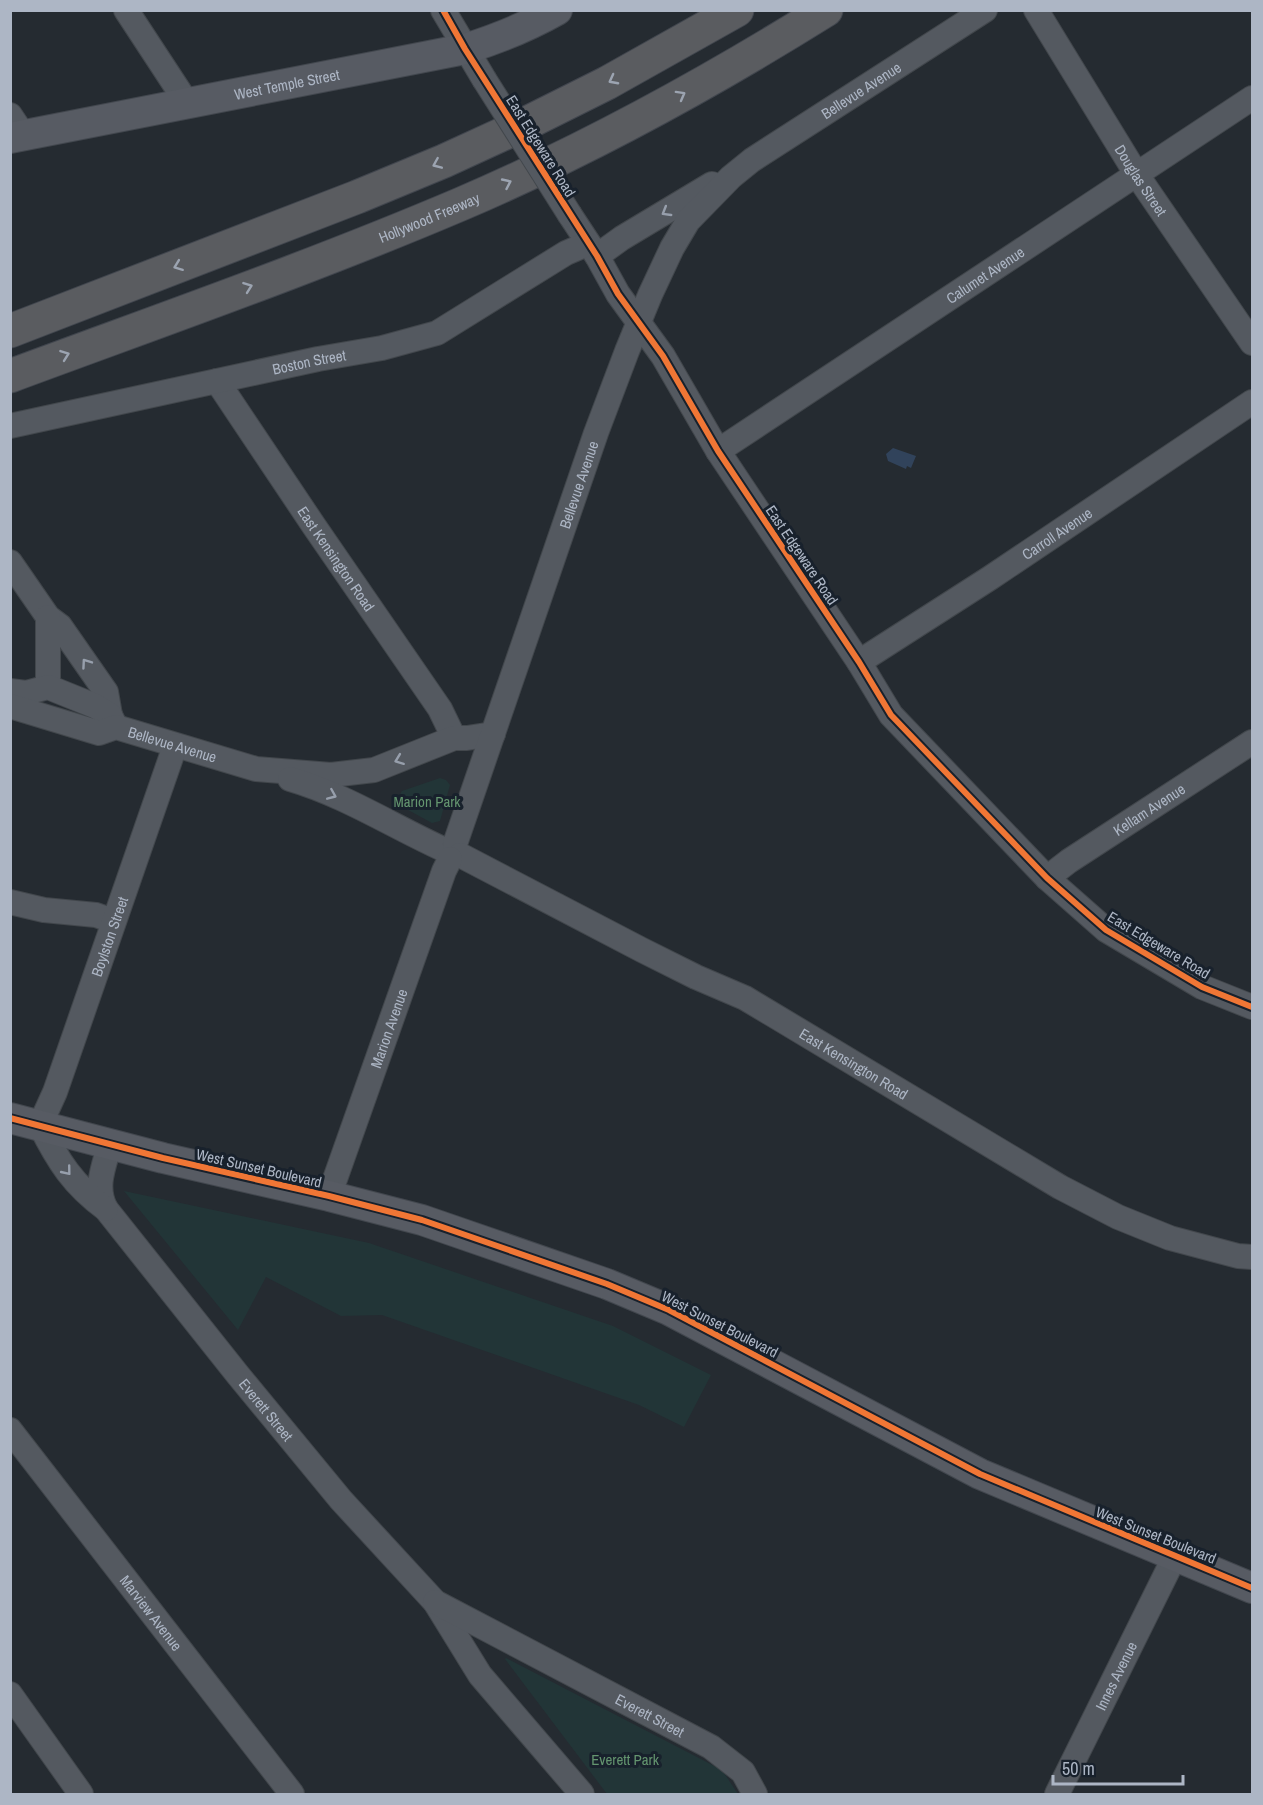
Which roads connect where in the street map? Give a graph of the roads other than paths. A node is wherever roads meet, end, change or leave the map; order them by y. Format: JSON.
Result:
{"nodes":[{"id":1,"x":126,"y":10,"type":"edge"},
{"id":2,"x":443,"y":10,"type":"edge"},
{"id":3,"x":557,"y":10,"type":"edge"},
{"id":4,"x":737,"y":10,"type":"edge"},
{"id":5,"x":826,"y":10,"type":"edge"},
{"id":6,"x":985,"y":10,"type":"edge"},
{"id":7,"x":1036,"y":10,"type":"edge"},
{"id":8,"x":465,"y":49,"type":"junction"},
{"id":9,"x":1252,"y":98,"type":"edge"},
{"id":10,"x":187,"y":103,"type":"junction"},
{"id":11,"x":15,"y":130,"type":"edge"},
{"id":12,"x":752,"y":160,"type":"junction"},
{"id":13,"x":1137,"y":175,"type":"junction"},
{"id":14,"x":592,"y":250,"type":"junction"},
{"id":15,"x":639,"y":322,"type":"junction"},
{"id":16,"x":10,"y":331,"type":"edge"},
{"id":17,"x":1252,"y":344,"type":"edge"},
{"id":18,"x":10,"y":376,"type":"edge"},
{"id":19,"x":217,"y":381,"type":"junction"},
{"id":20,"x":1252,"y":402,"type":"edge"},
{"id":21,"x":10,"y":426,"type":"edge"},
{"id":22,"x":718,"y":451,"type":"junction"},
{"id":23,"x":10,"y":562,"type":"edge"},
{"id":24,"x":48,"y":617,"type":"junction"},
{"id":25,"x":859,"y":662,"type":"junction"},
{"id":26,"x":48,"y":687,"type":"junction"},
{"id":27,"x":10,"y":691,"type":"edge"},
{"id":28,"x":10,"y":706,"type":"edge"},
{"id":29,"x":113,"y":721,"type":"junction"},
{"id":30,"x":493,"y":734,"type":"junction"},
{"id":31,"x":454,"y":738,"type":"junction"},
{"id":32,"x":1252,"y":742,"type":"edge"},
{"id":33,"x":175,"y":746,"type":"junction"},
{"id":34,"x":256,"y":769,"type":"junction"},
{"id":35,"x":453,"y":852,"type":"junction"},
{"id":36,"x":1047,"y":878,"type":"junction"},
{"id":37,"x":10,"y":902,"type":"edge"},
{"id":38,"x":113,"y":921,"type":"junction"},
{"id":39,"x":1252,"y":1007,"type":"edge"},
{"id":40,"x":10,"y":1118,"type":"edge"},
{"id":41,"x":40,"y":1125,"type":"junction"},
{"id":42,"x":110,"y":1144,"type":"junction"},
{"id":43,"x":329,"y":1196,"type":"junction"},
{"id":44,"x":106,"y":1209,"type":"junction"},
{"id":45,"x":1252,"y":1257,"type":"edge"},
{"id":46,"x":10,"y":1430,"type":"edge"},
{"id":47,"x":1175,"y":1556,"type":"junction"},
{"id":48,"x":1252,"y":1588,"type":"edge"},
{"id":49,"x":435,"y":1602,"type":"junction"},
{"id":50,"x":10,"y":1694,"type":"edge"},
{"id":51,"x":81,"y":1794,"type":"edge"},
{"id":52,"x":292,"y":1794,"type":"edge"},
{"id":53,"x":582,"y":1794,"type":"edge"},
{"id":54,"x":755,"y":1794,"type":"edge"},
{"id":55,"x":1057,"y":1794,"type":"edge"}],
"edges":[{"from":1,"to":10,"type":"street"},
{"from":2,"to":8,"type":"street","name":"East Edgeware Road"},
{"from":3,"to":8,"type":"main road","name":"West Temple Street"},
{"from":4,"to":16,"type":"highway","one_way":true},
{"from":18,"to":5,"type":"highway","name":"Hollywood Freeway","one_way":true},
{"from":6,"to":12,"type":"street","name":"Bellevue Avenue"},
{"from":7,"to":13,"type":"street","name":"Douglas Street"},
{"from":8,"to":10,"type":"main road","name":"West Temple Street"},
{"from":8,"to":14,"type":"street","name":"East Edgeware Road","bridge":true},
{"from":9,"to":13,"type":"street","name":"Calumet Avenue"},
{"from":10,"to":11,"type":"main road","name":"West Temple Street"},
{"from":12,"to":14,"type":"street","name":"Boston Street","one_way":true},
{"from":12,"to":15,"type":"street","name":"Bellevue Avenue"},
{"from":13,"to":17,"type":"street","name":"Douglas Street"},
{"from":13,"to":22,"type":"street","name":"Calumet Avenue"},
{"from":14,"to":15,"type":"street","name":"East Edgeware Road"},
{"from":14,"to":19,"type":"street","name":"Boston Street"},
{"from":15,"to":22,"type":"street","name":"East Edgeware Road"},
{"from":15,"to":30,"type":"street","name":"Bellevue Avenue"},
{"from":19,"to":21,"type":"street","name":"Boston Street"},
{"from":19,"to":31,"type":"street","name":"East Kensington Road"},
{"from":20,"to":25,"type":"street","name":"Carroll Avenue"},
{"from":22,"to":25,"type":"street","name":"East Edgeware Road"},
{"from":23,"to":24,"type":"street"},
{"from":24,"to":26,"type":"street"},
{"from":29,"to":24,"type":"street","one_way":true},
{"from":25,"to":36,"type":"street","name":"East Edgeware Road"},
{"from":26,"to":27,"type":"street"},
{"from":26,"to":29,"type":"street","name":"Bellevue Avenue"},
{"from":28,"to":29,"type":"street","name":"Bellevue Avenue"},
{"from":29,"to":33,"type":"street","name":"Bellevue Avenue"},
{"from":30,"to":31,"type":"street","name":"Bellevue Avenue"},
{"from":30,"to":35,"type":"street","name":"Marion Avenue"},
{"from":31,"to":34,"type":"street","name":"Bellevue Avenue","one_way":true},
{"from":32,"to":36,"type":"street","name":"Kellam Avenue"},
{"from":33,"to":34,"type":"street","name":"Bellevue Avenue"},
{"from":33,"to":38,"type":"street","name":"Boylston Street"},
{"from":34,"to":35,"type":"street","name":"East Kensington Road","one_way":true},
{"from":35,"to":43,"type":"street","name":"Marion Avenue"},
{"from":35,"to":45,"type":"street","name":"East Kensington Road"},
{"from":36,"to":39,"type":"street","name":"East Edgeware Road"},
{"from":37,"to":38,"type":"street"},
{"from":38,"to":41,"type":"street","name":"Boylston Street"},
{"from":40,"to":41,"type":"main road","name":"West Sunset Boulevard"},
{"from":41,"to":42,"type":"main road","name":"West Sunset Boulevard"},
{"from":41,"to":44,"type":"street","name":"Everett Street","one_way":true},
{"from":42,"to":43,"type":"main road","name":"West Sunset Boulevard"},
{"from":42,"to":44,"type":"street","name":"Everett Street"},
{"from":43,"to":47,"type":"main road","name":"West Sunset Boulevard"},
{"from":44,"to":49,"type":"street","name":"Everett Street"},
{"from":46,"to":52,"type":"street","name":"Marview Avenue"},
{"from":47,"to":48,"type":"main road","name":"West Sunset Boulevard"},
{"from":47,"to":55,"type":"street","name":"Innes Avenue"},
{"from":49,"to":53,"type":"street","name":"Everett Street"},
{"from":49,"to":54,"type":"street","name":"Everett Street"},
{"from":50,"to":51,"type":"street"}]}
